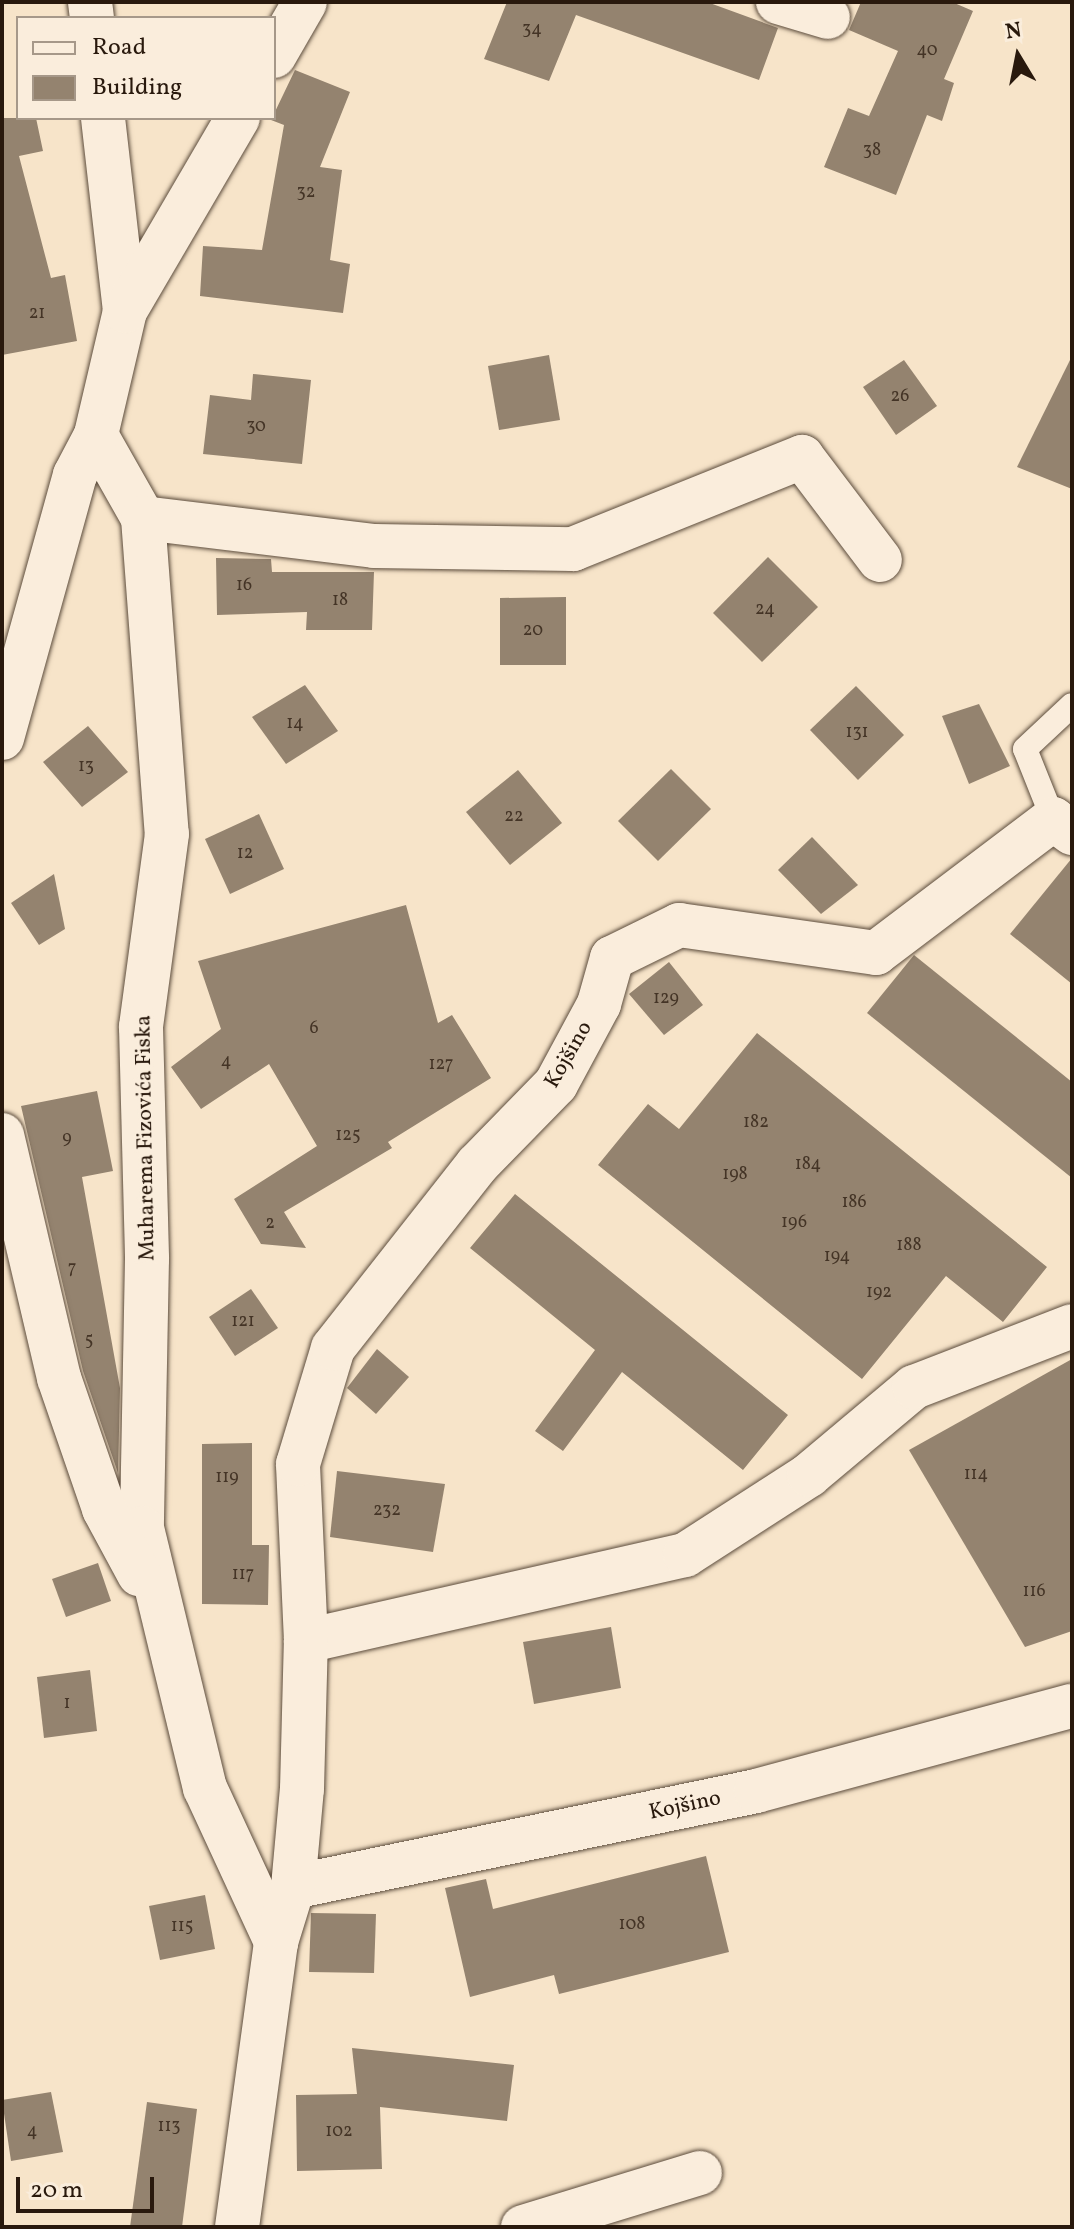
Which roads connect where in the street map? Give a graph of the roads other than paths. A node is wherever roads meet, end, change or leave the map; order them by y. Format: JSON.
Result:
{"nodes":[{"id":1,"x":305,"y":2,"type":"edge"},
{"id":2,"x":778,"y":2,"type":"edge"},
{"id":3,"x":828,"y":17,"type":"dead end"},
{"id":4,"x":276,"y":53,"type":"edge"},
{"id":5,"x":103,"y":120,"type":"edge"},
{"id":6,"x":237,"y":120,"type":"edge"},
{"id":7,"x":125,"y":311,"type":"junction"},
{"id":8,"x":96,"y":435,"type":"junction"},
{"id":9,"x":143,"y":518,"type":"junction"},
{"id":10,"x":880,"y":560,"type":"dead end"},
{"id":11,"x":1072,"y":705,"type":"edge"},
{"id":12,"x":2,"y":738,"type":"edge"},
{"id":13,"x":1063,"y":826,"type":"edge"},
{"id":14,"x":2,"y":1135,"type":"edge"},
{"id":15,"x":1072,"y":1326,"type":"edge"},
{"id":16,"x":161,"y":1615,"type":"junction"},
{"id":17,"x":306,"y":1641,"type":"junction"},
{"id":18,"x":1072,"y":1706,"type":"edge"},
{"id":19,"x":293,"y":1887,"type":"junction"},
{"id":20,"x":276,"y":1942,"type":"junction"},
{"id":21,"x":700,"y":2173,"type":"dead end"},
{"id":22,"x":237,"y":2227,"type":"edge"},
{"id":23,"x":523,"y":2227,"type":"edge"}],
"edges":[{"from":1,"to":4,"type":"street"},
{"from":2,"to":3,"type":"street"},
{"from":5,"to":7,"type":"street"},
{"from":6,"to":7,"type":"street"},
{"from":7,"to":8,"type":"street"},
{"from":8,"to":9,"type":"street","name":"Muharema Fizovića Fiska"},
{"from":8,"to":12,"type":"street"},
{"from":9,"to":10,"type":"street"},
{"from":9,"to":16,"type":"street","name":"Muharema Fizovića Fiska"},
{"from":11,"to":13,"type":"lane"},
{"from":13,"to":17,"type":"street","name":"Kojšino"},
{"from":14,"to":16,"type":"street","name":"Muharema Fizovića Fiska"},
{"from":15,"to":17,"type":"street"},
{"from":16,"to":20,"type":"street","name":"Muharema Fizovića Fiska"},
{"from":17,"to":19,"type":"street","name":"Kojšino"},
{"from":18,"to":19,"type":"street","name":"Kojšino"},
{"from":19,"to":20,"type":"street","name":"Kojšino"},
{"from":20,"to":22,"type":"street","name":"Kojšino"},
{"from":21,"to":23,"type":"street"}]}
